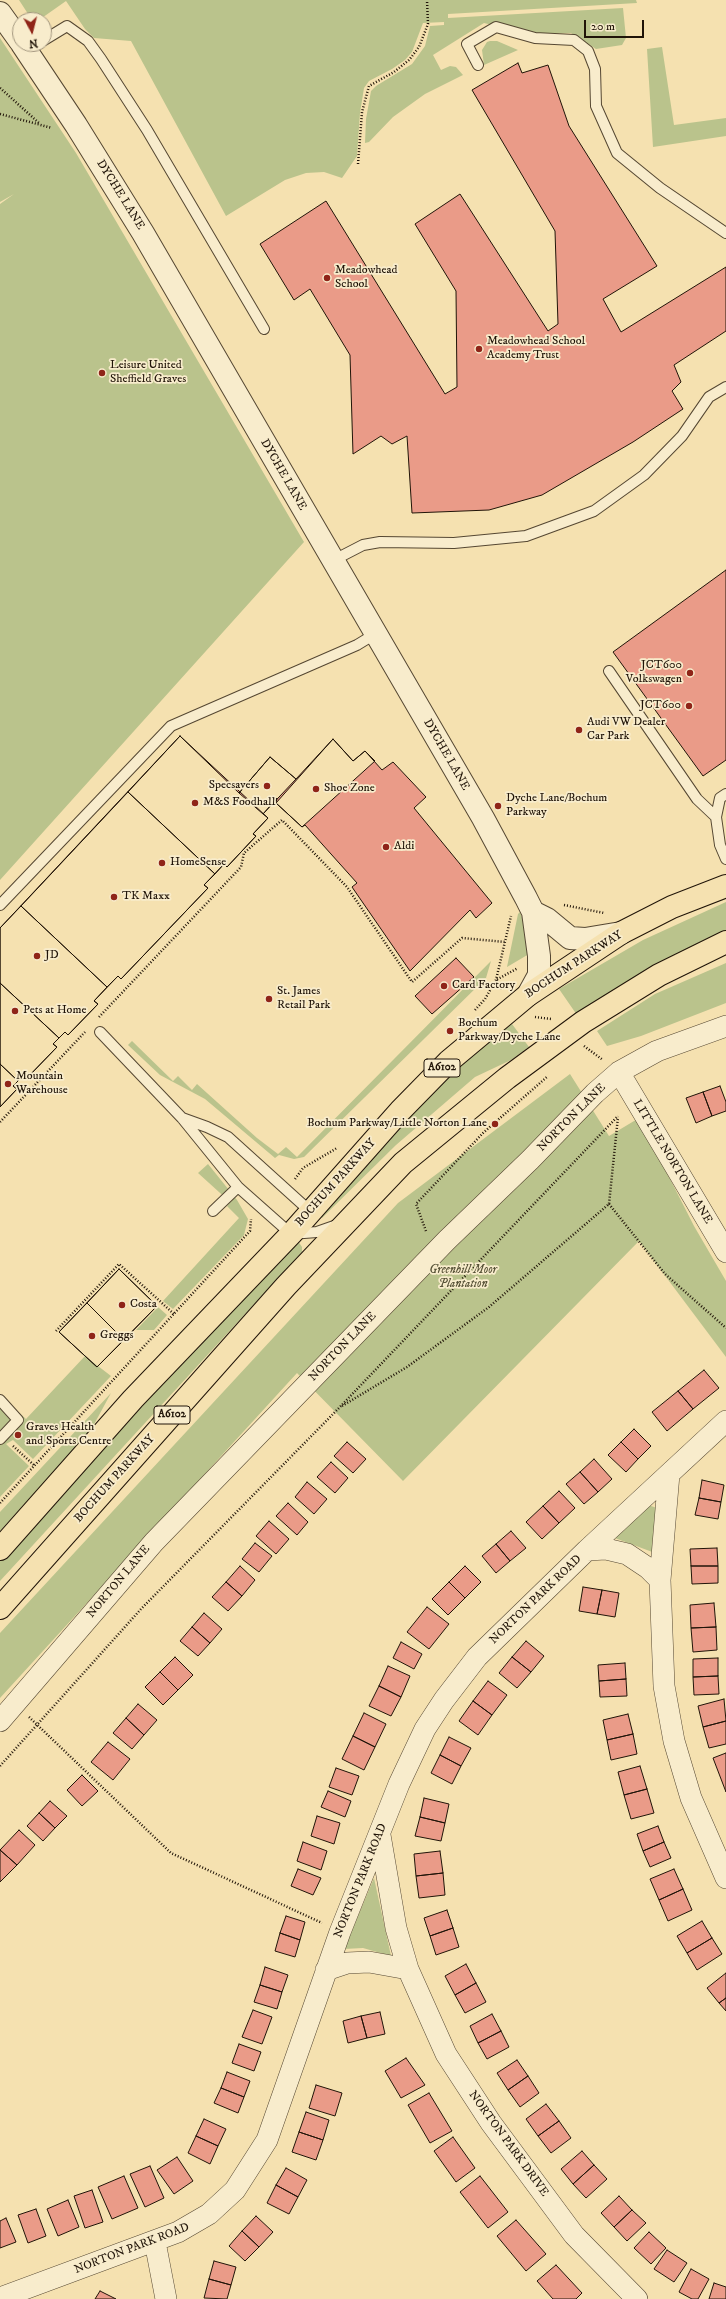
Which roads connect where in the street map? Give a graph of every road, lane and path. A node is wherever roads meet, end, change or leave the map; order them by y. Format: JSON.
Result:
{"nodes":[{"id":1,"x":427,"y":0,"type":"edge"},
{"id":2,"x":0,"y":13,"type":"edge"},
{"id":3,"x":12,"y":25,"type":"edge"},
{"id":4,"x":52,"y":33,"type":"edge"},
{"id":5,"x":35,"y":52,"type":"edge"},
{"id":6,"x":478,"y":65,"type":"dead end"},
{"id":7,"x":0,"y":88,"type":"edge"},
{"id":8,"x":0,"y":114,"type":"edge"},
{"id":9,"x":40,"y":123,"type":"junction"},
{"id":10,"x":76,"y":124,"type":"junction"},
{"id":11,"x":358,"y":164,"type":"dead end"},
{"id":12,"x":726,"y":233,"type":"edge"},
{"id":13,"x":264,"y":329,"type":"dead end"},
{"id":14,"x":726,"y":388,"type":"edge"},
{"id":15,"x":332,"y":561,"type":"junction"},
{"id":16,"x":375,"y":634,"type":"junction"},
{"id":17,"x":609,"y":671,"type":"dead end"},
{"id":18,"x":726,"y":794,"type":"edge"},
{"id":19,"x":716,"y":817,"type":"junction"},
{"id":20,"x":726,"y":859,"type":"edge"},
{"id":21,"x":726,"y":886,"type":"edge"},
{"id":22,"x":0,"y":905,"type":"edge"},
{"id":23,"x":522,"y":911,"type":"junction"},
{"id":24,"x":621,"y":934,"type":"junction"},
{"id":25,"x":505,"y":942,"type":"junction"},
{"id":26,"x":726,"y":942,"type":"edge"},
{"id":27,"x":496,"y":980,"type":"junction"},
{"id":28,"x":506,"y":994,"type":"dead end"},
{"id":29,"x":528,"y":995,"type":"junction"},
{"id":30,"x":470,"y":1014,"type":"dead end"},
{"id":31,"x":530,"y":1016,"type":"dead end"},
{"id":32,"x":557,"y":1020,"type":"dead end"},
{"id":33,"x":93,"y":1023,"type":"dead end"},
{"id":34,"x":726,"y":1026,"type":"edge"},
{"id":35,"x":88,"y":1029,"type":"dead end"},
{"id":36,"x":100,"y":1032,"type":"dead end"},
{"id":37,"x":582,"y":1044,"type":"dead end"},
{"id":38,"x":619,"y":1072,"type":"junction"},
{"id":39,"x":550,"y":1074,"type":"dead end"},
{"id":40,"x":618,"y":1109,"type":"dead end"},
{"id":41,"x":618,"y":1116,"type":"junction"},
{"id":42,"x":182,"y":1118,"type":"junction"},
{"id":43,"x":0,"y":1122,"type":"edge"},
{"id":44,"x":339,"y":1148,"type":"dead end"},
{"id":45,"x":238,"y":1187,"type":"junction"},
{"id":46,"x":287,"y":1191,"type":"junction"},
{"id":47,"x":251,"y":1198,"type":"junction"},
{"id":48,"x":609,"y":1204,"type":"junction"},
{"id":49,"x":213,"y":1211,"type":"dead end"},
{"id":50,"x":316,"y":1231,"type":"junction"},
{"id":51,"x":291,"y":1234,"type":"junction"},
{"id":52,"x":726,"y":1252,"type":"edge"},
{"id":53,"x":435,"y":1253,"type":"junction"},
{"id":54,"x":174,"y":1314,"type":"junction"},
{"id":55,"x":726,"y":1328,"type":"edge"},
{"id":56,"x":56,"y":1331,"type":"dead end"},
{"id":57,"x":0,"y":1400,"type":"edge"},
{"id":58,"x":338,"y":1409,"type":"junction"},
{"id":59,"x":726,"y":1421,"type":"edge"},
{"id":60,"x":1,"y":1438,"type":"edge"},
{"id":61,"x":36,"y":1466,"type":"junction"},
{"id":62,"x":669,"y":1474,"type":"junction"},
{"id":63,"x":0,"y":1503,"type":"edge"},
{"id":64,"x":0,"y":1549,"type":"edge"},
{"id":65,"x":587,"y":1550,"type":"junction"},
{"id":66,"x":660,"y":1580,"type":"junction"},
{"id":67,"x":0,"y":1608,"type":"edge"},
{"id":68,"x":15,"y":1705,"type":"junction"},
{"id":69,"x":0,"y":1721,"type":"edge"},
{"id":70,"x":37,"y":1725,"type":"junction"},
{"id":71,"x":0,"y":1766,"type":"edge"},
{"id":72,"x":380,"y":1833,"type":"junction"},
{"id":73,"x":726,"y":1878,"type":"edge"},
{"id":74,"x":340,"y":1932,"type":"junction"},
{"id":75,"x":408,"y":1969,"type":"junction"},
{"id":76,"x":326,"y":1970,"type":"junction"},
{"id":77,"x":155,"y":2242,"type":"junction"},
{"id":78,"x":0,"y":2298,"type":"edge"},
{"id":79,"x":166,"y":2299,"type":"edge"},
{"id":80,"x":637,"y":2299,"type":"edge"}],
"edges":[{"from":1,"to":11,"type":"path"},
{"from":2,"to":3,"type":"street","name":"DYCHE LANE"},
{"from":4,"to":13,"type":"lane"},
{"from":5,"to":10,"type":"street","name":"DYCHE LANE"},
{"from":6,"to":12,"type":"lane"},
{"from":7,"to":9,"type":"path"},
{"from":8,"to":9,"type":"path"},
{"from":9,"to":10,"type":"path"},
{"from":10,"to":15,"type":"street","name":"DYCHE LANE"},
{"from":14,"to":15,"type":"lane"},
{"from":15,"to":16,"type":"street","name":"DYCHE LANE"},
{"from":16,"to":22,"type":"lane"},
{"from":16,"to":23,"type":"street","name":"DYCHE LANE"},
{"from":17,"to":19,"type":"lane"},
{"from":18,"to":19,"type":"lane"},
{"from":19,"to":20,"type":"lane"},
{"from":21,"to":24,"type":"highway","name":"BOCHUM PARKWAY","number":"A6102"},
{"from":23,"to":24,"type":"street"},
{"from":23,"to":25,"type":"path"},
{"from":23,"to":29,"type":"street","name":"DYCHE LANE"},
{"from":24,"to":29,"type":"highway","name":"BOCHUM PARKWAY","number":"A6102"},
{"from":25,"to":27,"type":"path"},
{"from":25,"to":33,"type":"path"},
{"from":26,"to":50,"type":"highway","name":"BOCHUM PARKWAY","number":"A6102"},
{"from":27,"to":28,"type":"path"},
{"from":27,"to":30,"type":"path"},
{"from":29,"to":50,"type":"highway","name":"BOCHUM PARKWAY","number":"A6102"},
{"from":31,"to":32,"type":"path"},
{"from":34,"to":38,"type":"street","name":"NORTON LANE"},
{"from":35,"to":43,"type":"path"},
{"from":36,"to":42,"type":"lane"},
{"from":37,"to":38,"type":"path"},
{"from":38,"to":52,"type":"street","name":"LITTLE NORTON LANE"},
{"from":38,"to":53,"type":"street","name":"NORTON LANE"},
{"from":39,"to":53,"type":"path"},
{"from":40,"to":41,"type":"path"},
{"from":41,"to":48,"type":"path"},
{"from":41,"to":58,"type":"path"},
{"from":42,"to":45,"type":"lane"},
{"from":42,"to":46,"type":"lane"},
{"from":44,"to":46,"type":"path"},
{"from":45,"to":47,"type":"lane"},
{"from":45,"to":49,"type":"lane"},
{"from":46,"to":50,"type":"lane"},
{"from":47,"to":51,"type":"lane"},
{"from":47,"to":54,"type":"path"},
{"from":48,"to":55,"type":"path"},
{"from":48,"to":58,"type":"path"},
{"from":50,"to":51,"type":"highway","name":"BOCHUM PARKWAY","number":"A6102"},
{"from":50,"to":67,"type":"highway","name":"BOCHUM PARKWAY","number":"A6102"},
{"from":51,"to":64,"type":"highway","name":"BOCHUM PARKWAY","number":"A6102"},
{"from":53,"to":68,"type":"street","name":"NORTON LANE"},
{"from":54,"to":56,"type":"path"},
{"from":54,"to":61,"type":"path"},
{"from":57,"to":60,"type":"lane"},
{"from":58,"to":70,"type":"path"},
{"from":59,"to":62,"type":"street","name":"NORTON PARK ROAD"},
{"from":60,"to":61,"type":"path"},
{"from":61,"to":63,"type":"path"},
{"from":62,"to":65,"type":"street","name":"NORTON PARK ROAD"},
{"from":62,"to":66,"type":"street"},
{"from":65,"to":66,"type":"street"},
{"from":65,"to":72,"type":"street","name":"NORTON PARK ROAD"},
{"from":66,"to":73,"type":"street"},
{"from":68,"to":69,"type":"street","name":"NORTON LANE"},
{"from":68,"to":70,"type":"path"},
{"from":70,"to":71,"type":"path"},
{"from":70,"to":74,"type":"path"},
{"from":72,"to":74,"type":"street","name":"NORTON PARK ROAD"},
{"from":72,"to":75,"type":"street","name":"NORTON PARK DRIVE"},
{"from":74,"to":76,"type":"street","name":"NORTON PARK ROAD"},
{"from":75,"to":76,"type":"street"},
{"from":75,"to":80,"type":"street","name":"NORTON PARK DRIVE"},
{"from":76,"to":77,"type":"street","name":"NORTON PARK ROAD"},
{"from":77,"to":78,"type":"street","name":"NORTON PARK ROAD"},
{"from":77,"to":79,"type":"street"}]}
